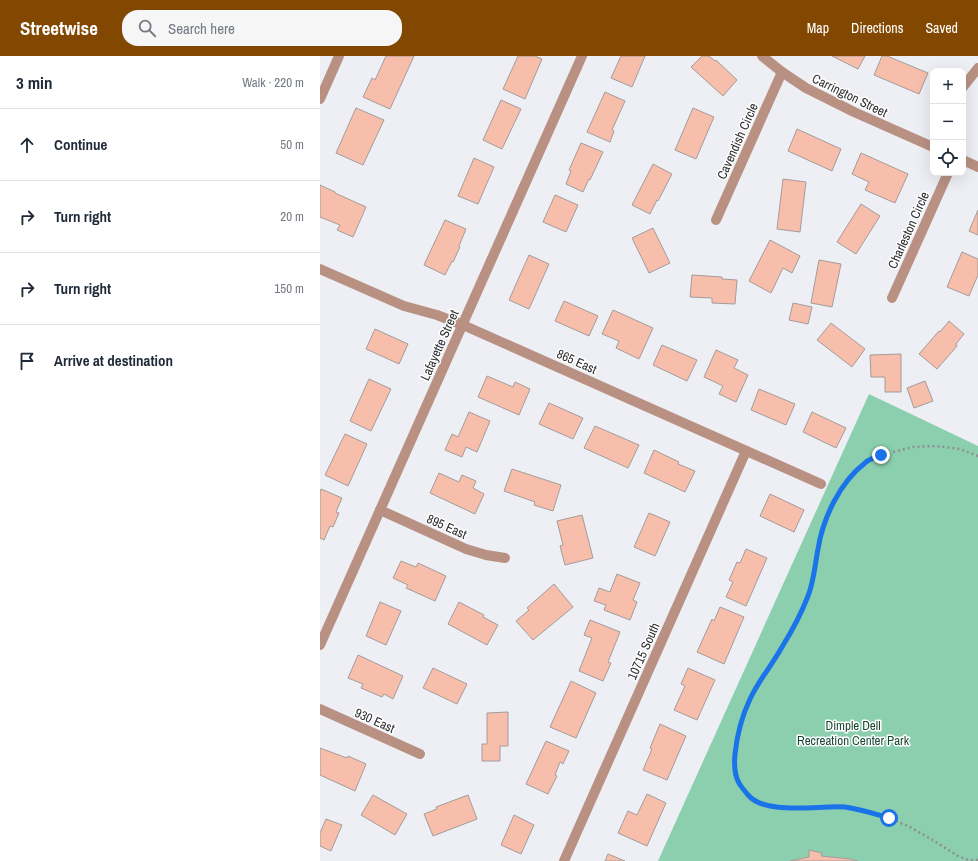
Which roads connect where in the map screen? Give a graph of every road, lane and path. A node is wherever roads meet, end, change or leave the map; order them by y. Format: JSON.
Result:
{"nodes":[{"id":1,"x":339,"y":56,"type":"edge"},
{"id":2,"x":582,"y":56,"type":"edge"},
{"id":3,"x":762,"y":56,"type":"edge"},
{"id":4,"x":978,"y":68,"type":"edge"},
{"id":5,"x":782,"y":72,"type":"junction"},
{"id":6,"x":966,"y":83,"type":"edge"},
{"id":7,"x":320,"y":99,"type":"edge"},
{"id":8,"x":930,"y":144,"type":"edge"},
{"id":9,"x":966,"y":161,"type":"edge"},
{"id":10,"x":978,"y":167,"type":"edge"},
{"id":11,"x":947,"y":176,"type":"edge"},
{"id":12,"x":716,"y":220,"type":"dead end"},
{"id":13,"x":320,"y":269,"type":"edge"},
{"id":14,"x":892,"y":298,"type":"dead end"},
{"id":15,"x":463,"y":325,"type":"junction"},
{"id":16,"x":746,"y":451,"type":"junction"},
{"id":17,"x":978,"y":456,"type":"edge"},
{"id":18,"x":821,"y":484,"type":"dead end"},
{"id":19,"x":380,"y":510,"type":"junction"},
{"id":20,"x":505,"y":558,"type":"dead end"},
{"id":21,"x":320,"y":645,"type":"edge"},
{"id":22,"x":320,"y":709,"type":"edge"},
{"id":23,"x":420,"y":754,"type":"dead end"},
{"id":24,"x":978,"y":860,"type":"edge"},
{"id":25,"x":564,"y":861,"type":"edge"}],
"edges":[{"from":1,"to":7,"type":"street"},
{"from":2,"to":15,"type":"street","name":"Lafayette Street"},
{"from":3,"to":5,"type":"street","name":"Carrington Street"},
{"from":4,"to":6,"type":"street"},
{"from":5,"to":8,"type":"street","name":"Carrington Street"},
{"from":5,"to":12,"type":"street","name":"Cavendish Circle"},
{"from":9,"to":10,"type":"street"},
{"from":11,"to":14,"type":"street","name":"Charleston Circle"},
{"from":13,"to":15,"type":"street","name":"865 East"},
{"from":15,"to":16,"type":"street","name":"865 East"},
{"from":15,"to":19,"type":"street","name":"Lafayette Street"},
{"from":16,"to":18,"type":"street","name":"865 East"},
{"from":16,"to":25,"type":"street","name":"10715 South"},
{"from":17,"to":24,"type":"path"},
{"from":19,"to":20,"type":"street","name":"895 East"},
{"from":19,"to":21,"type":"street","name":"Lafayette Street"},
{"from":22,"to":23,"type":"street","name":"930 East"}]}
